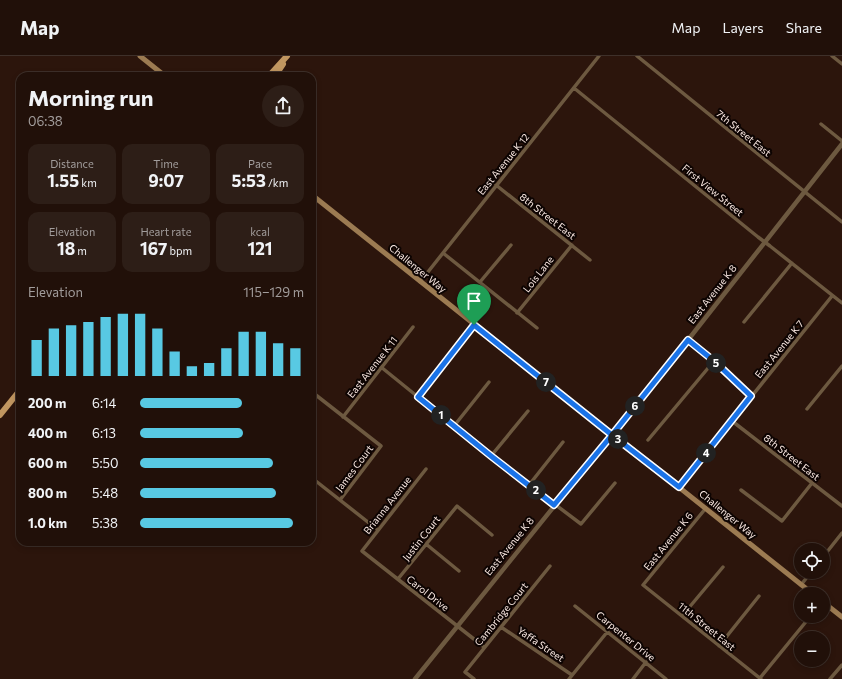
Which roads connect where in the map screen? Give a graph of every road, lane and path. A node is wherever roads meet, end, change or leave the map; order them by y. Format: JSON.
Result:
{"nodes":[{"id":1,"x":140,"y":56,"type":"edge"},
{"id":2,"x":287,"y":56,"type":"edge"},
{"id":3,"x":599,"y":56,"type":"edge"},
{"id":4,"x":636,"y":56,"type":"edge"},
{"id":5,"x":832,"y":56,"type":"edge"},
{"id":6,"x":842,"y":64,"type":"edge"},
{"id":7,"x":160,"y":72,"type":"edge"},
{"id":8,"x":273,"y":72,"type":"edge"},
{"id":9,"x":277,"y":72,"type":"edge"},
{"id":10,"x":574,"y":88,"type":"junction"},
{"id":11,"x":821,"y":124,"type":"dead end"},
{"id":12,"x":842,"y":143,"type":"edge"},
{"id":13,"x":496,"y":184,"type":"junction"},
{"id":14,"x":804,"y":191,"type":"junction"},
{"id":15,"x":316,"y":198,"type":"edge"},
{"id":16,"x":842,"y":222,"type":"edge"},
{"id":17,"x":764,"y":242,"type":"junction"},
{"id":18,"x":572,"y":244,"type":"junction"},
{"id":19,"x":510,"y":245,"type":"dead end"},
{"id":20,"x":443,"y":252,"type":"junction"},
{"id":21,"x":590,"y":260,"type":"dead end"},
{"id":22,"x":792,"y":263,"type":"junction"},
{"id":23,"x":420,"y":282,"type":"junction"},
{"id":24,"x":480,"y":282,"type":"junction"},
{"id":25,"x":832,"y":296,"type":"junction"},
{"id":26,"x":842,"y":303,"type":"edge"},
{"id":27,"x":517,"y":313,"type":"junction"},
{"id":28,"x":744,"y":322,"type":"dead end"},
{"id":29,"x":474,"y":325,"type":"junction"},
{"id":30,"x":413,"y":327,"type":"dead end"},
{"id":31,"x":537,"y":328,"type":"dead end"},
{"id":32,"x":688,"y":340,"type":"junction"},
{"id":33,"x":714,"y":361,"type":"junction"},
{"id":34,"x":842,"y":366,"type":"edge"},
{"id":35,"x":381,"y":367,"type":"junction"},
{"id":36,"x":489,"y":382,"type":"dead end"},
{"id":37,"x":16,"y":395,"type":"edge"},
{"id":38,"x":316,"y":395,"type":"edge"},
{"id":39,"x":751,"y":396,"type":"junction"},
{"id":40,"x":418,"y":397,"type":"junction"},
{"id":41,"x":806,"y":409,"type":"dead end"},
{"id":42,"x":528,"y":411,"type":"dead end"},
{"id":43,"x":0,"y":415,"type":"edge"},
{"id":44,"x":343,"y":417,"type":"junction"},
{"id":45,"x":732,"y":421,"type":"junction"},
{"id":46,"x":454,"y":426,"type":"junction"},
{"id":47,"x":612,"y":435,"type":"junction"},
{"id":48,"x":648,"y":440,"type":"dead end"},
{"id":49,"x":563,"y":442,"type":"dead end"},
{"id":50,"x":491,"y":456,"type":"junction"},
{"id":51,"x":426,"y":469,"type":"dead end"},
{"id":52,"x":316,"y":481,"type":"edge"},
{"id":53,"x":615,"y":483,"type":"dead end"},
{"id":54,"x":812,"y":483,"type":"junction"},
{"id":55,"x":529,"y":485,"type":"junction"},
{"id":56,"x":679,"y":487,"type":"junction"},
{"id":57,"x":741,"y":490,"type":"dead end"},
{"id":58,"x":340,"y":500,"type":"junction"},
{"id":59,"x":554,"y":505,"type":"junction"},
{"id":60,"x":842,"y":506,"type":"edge"},
{"id":61,"x":706,"y":508,"type":"junction"},
{"id":62,"x":378,"y":530,"type":"junction"},
{"id":63,"x":842,"y":533,"type":"edge"},
{"id":64,"x":492,"y":535,"type":"dead end"},
{"id":65,"x":426,"y":544,"type":"junction"},
{"id":66,"x":830,"y":548,"type":"edge"},
{"id":67,"x":362,"y":551,"type":"joint"},
{"id":68,"x":550,"y":566,"type":"dead end"},
{"id":69,"x":723,"y":567,"type":"dead end"},
{"id":70,"x":459,"y":571,"type":"dead end"},
{"id":71,"x":806,"y":579,"type":"edge"},
{"id":72,"x":398,"y":580,"type":"junction"},
{"id":73,"x":643,"y":585,"type":"joint"},
{"id":74,"x":802,"y":585,"type":"junction"},
{"id":75,"x":804,"y":587,"type":"edge"},
{"id":76,"x":758,"y":596,"type":"dead end"},
{"id":77,"x":575,"y":606,"type":"dead end"},
{"id":78,"x":830,"y":608,"type":"edge"},
{"id":79,"x":682,"y":616,"type":"junction"},
{"id":80,"x":842,"y":617,"type":"edge"},
{"id":81,"x":805,"y":623,"type":"edge"},
{"id":82,"x":457,"y":626,"type":"junction"},
{"id":83,"x":501,"y":627,"type":"junction"},
{"id":84,"x":608,"y":631,"type":"junction"},
{"id":85,"x":720,"y":646,"type":"junction"},
{"id":86,"x":484,"y":647,"type":"junction"},
{"id":87,"x":646,"y":662,"type":"junction"},
{"id":88,"x":842,"y":665,"type":"edge"},
{"id":89,"x":572,"y":675,"type":"junction"},
{"id":90,"x":415,"y":679,"type":"edge"},
{"id":91,"x":474,"y":679,"type":"edge"},
{"id":92,"x":569,"y":679,"type":"edge"},
{"id":93,"x":633,"y":679,"type":"edge"},
{"id":94,"x":666,"y":679,"type":"edge"},
{"id":95,"x":761,"y":679,"type":"edge"},
{"id":96,"x":830,"y":679,"type":"edge"}],
"edges":[{"from":1,"to":7,"type":"main road"},
{"from":2,"to":8,"type":"main road"},
{"from":2,"to":9,"type":"main road"},
{"from":3,"to":10,"type":"street","name":"East Avenue K 12"},
{"from":4,"to":14,"type":"street","name":"7th Street East"},
{"from":5,"to":6,"type":"street"},
{"from":10,"to":13,"type":"street","name":"East Avenue K 12"},
{"from":10,"to":17,"type":"street","name":"First View Street"},
{"from":11,"to":12,"type":"street"},
{"from":12,"to":14,"type":"street","name":"East Avenue K 8"},
{"from":13,"to":18,"type":"street","name":"8th Street East"},
{"from":13,"to":20,"type":"street","name":"East Avenue K 12"},
{"from":14,"to":16,"type":"street","name":"7th Street East"},
{"from":14,"to":17,"type":"street","name":"East Avenue K 8"},
{"from":15,"to":23,"type":"main road","name":"Challenger Way"},
{"from":17,"to":22,"type":"street","name":"First View Street"},
{"from":17,"to":32,"type":"street","name":"East Avenue K 8"},
{"from":18,"to":21,"type":"street","name":"8th Street East"},
{"from":18,"to":27,"type":"street","name":"Lois Lane"},
{"from":19,"to":24,"type":"street"},
{"from":20,"to":23,"type":"street","name":"East Avenue K 12"},
{"from":20,"to":24,"type":"street"},
{"from":22,"to":25,"type":"street","name":"First View Street"},
{"from":22,"to":28,"type":"street"},
{"from":23,"to":29,"type":"main road","name":"Challenger Way"},
{"from":24,"to":27,"type":"street"},
{"from":25,"to":26,"type":"street","name":"First View Street"},
{"from":25,"to":39,"type":"street","name":"East Avenue K 7"},
{"from":27,"to":31,"type":"street"},
{"from":29,"to":40,"type":"street"},
{"from":29,"to":47,"type":"main road","name":"Challenger Way"},
{"from":30,"to":35,"type":"street","name":"East Avenue K 11"},
{"from":32,"to":33,"type":"street"},
{"from":32,"to":47,"type":"street","name":"East Avenue K 8"},
{"from":33,"to":39,"type":"street"},
{"from":33,"to":48,"type":"street"},
{"from":34,"to":41,"type":"street"},
{"from":35,"to":40,"type":"street"},
{"from":35,"to":44,"type":"street","name":"East Avenue K 11"},
{"from":36,"to":46,"type":"street"},
{"from":37,"to":43,"type":"main road"},
{"from":38,"to":44,"type":"street"},
{"from":39,"to":45,"type":"street","name":"East Avenue K 7"},
{"from":40,"to":46,"type":"street"},
{"from":42,"to":50,"type":"street"},
{"from":44,"to":58,"type":"street","name":"James Court"},
{"from":45,"to":54,"type":"street","name":"8th Street East"},
{"from":45,"to":56,"type":"street","name":"East Avenue K 7"},
{"from":46,"to":50,"type":"street"},
{"from":47,"to":56,"type":"main road","name":"Challenger Way"},
{"from":47,"to":59,"type":"street","name":"East Avenue K 8"},
{"from":49,"to":55,"type":"street"},
{"from":50,"to":55,"type":"street"},
{"from":51,"to":62,"type":"street","name":"Brianna Avenue"},
{"from":52,"to":58,"type":"street"},
{"from":53,"to":59,"type":"street"},
{"from":54,"to":57,"type":"street"},
{"from":54,"to":60,"type":"street","name":"8th Street East"},
{"from":55,"to":59,"type":"street"},
{"from":56,"to":61,"type":"main road","name":"Challenger Way"},
{"from":58,"to":62,"type":"street"},
{"from":59,"to":82,"type":"street","name":"East Avenue K 8"},
{"from":61,"to":73,"type":"street","name":"East Avenue K 6"},
{"from":61,"to":74,"type":"main road","name":"Challenger Way"},
{"from":62,"to":67,"type":"street","name":"Brianna Avenue"},
{"from":63,"to":66,"type":"street"},
{"from":64,"to":65,"type":"street","name":"Justin Court"},
{"from":65,"to":70,"type":"street"},
{"from":65,"to":72,"type":"street","name":"Justin Court"},
{"from":67,"to":72,"type":"street","name":"Carol Drive"},
{"from":68,"to":83,"type":"street","name":"Cambridge Court"},
{"from":69,"to":79,"type":"street"},
{"from":71,"to":74,"type":"street"},
{"from":72,"to":82,"type":"street","name":"Carol Drive"},
{"from":73,"to":79,"type":"street","name":"11th Street East"},
{"from":74,"to":75,"type":"main road","name":"Challenger Way"},
{"from":76,"to":85,"type":"street"},
{"from":77,"to":84,"type":"street","name":"Carpenter Drive"},
{"from":78,"to":80,"type":"main road"},
{"from":79,"to":85,"type":"street","name":"11th Street East"},
{"from":81,"to":95,"type":"street"},
{"from":82,"to":86,"type":"street","name":"Carol Drive"},
{"from":82,"to":90,"type":"street","name":"East Avenue K 8"},
{"from":83,"to":86,"type":"street","name":"Cambridge Court"},
{"from":83,"to":89,"type":"street","name":"Yaffa Street"},
{"from":84,"to":87,"type":"street","name":"Carpenter Drive"},
{"from":84,"to":89,"type":"street"},
{"from":85,"to":95,"type":"street","name":"11th Street East"},
{"from":86,"to":91,"type":"street","name":"Cambridge Court"},
{"from":87,"to":93,"type":"street"},
{"from":87,"to":94,"type":"street","name":"Carpenter Drive"},
{"from":88,"to":96,"type":"street"},
{"from":89,"to":92,"type":"street"}]}
